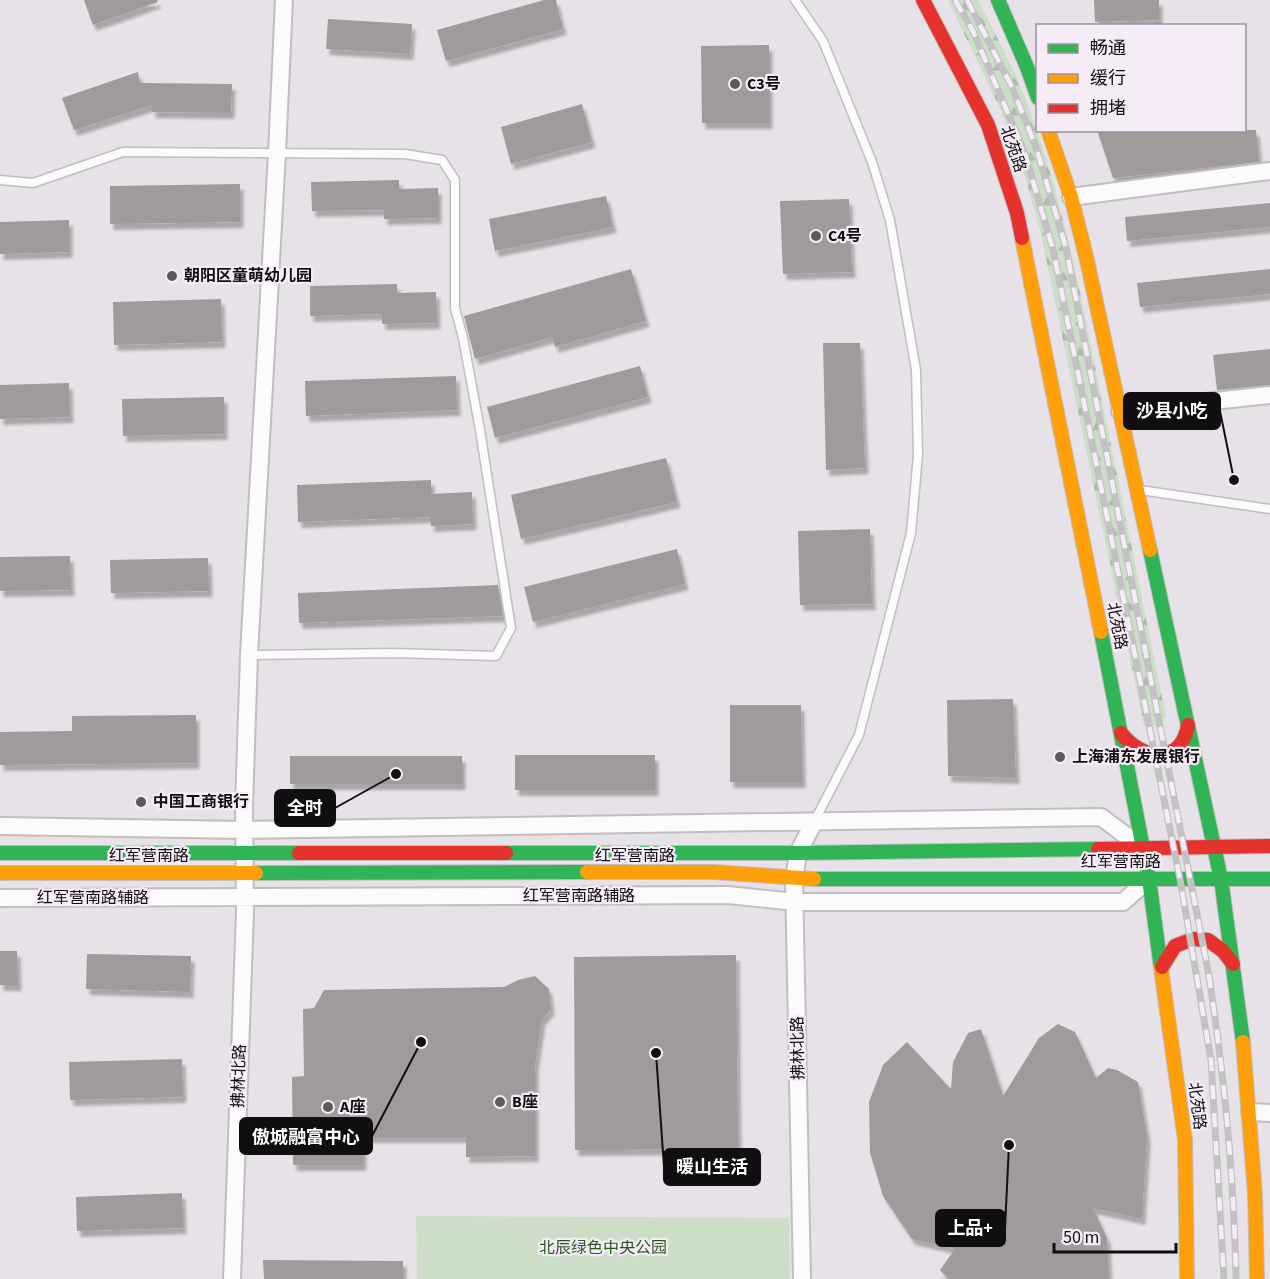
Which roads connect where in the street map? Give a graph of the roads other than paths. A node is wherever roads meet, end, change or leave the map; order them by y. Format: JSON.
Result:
{"nodes":[{"id":1,"x":284,"y":0,"type":"edge"},
{"id":2,"x":795,"y":0,"type":"edge"},
{"id":3,"x":923,"y":0,"type":"edge"},
{"id":4,"x":998,"y":0,"type":"edge"},
{"id":5,"x":1036,"y":92,"type":"edge"},
{"id":6,"x":1049,"y":132,"type":"edge"},
{"id":7,"x":277,"y":153,"type":"junction"},
{"id":8,"x":1270,"y":171,"type":"edge"},
{"id":9,"x":0,"y":180,"type":"edge"},
{"id":10,"x":1071,"y":197,"type":"junction"},
{"id":11,"x":1270,"y":395,"type":"edge"},
{"id":12,"x":1120,"y":411,"type":"junction"},
{"id":13,"x":1136,"y":490,"type":"junction"},
{"id":14,"x":1270,"y":509,"type":"edge"},
{"id":15,"x":249,"y":655,"type":"junction"},
{"id":16,"x":1188,"y":725,"type":"junction"},
{"id":17,"x":1121,"y":733,"type":"junction"},
{"id":18,"x":814,"y":822,"type":"junction"},
{"id":19,"x":0,"y":826,"type":"edge"},
{"id":20,"x":245,"y":830,"type":"junction"},
{"id":21,"x":1214,"y":846,"type":"junction"},
{"id":22,"x":1270,"y":846,"type":"edge"},
{"id":23,"x":1144,"y":849,"type":"junction"},
{"id":24,"x":1073,"y":850,"type":"junction"},
{"id":25,"x":0,"y":853,"type":"edge"},
{"id":26,"x":798,"y":853,"type":"junction"},
{"id":27,"x":245,"y":854,"type":"junction"},
{"id":28,"x":0,"y":873,"type":"edge"},
{"id":29,"x":245,"y":873,"type":"junction"},
{"id":30,"x":1074,"y":878,"type":"junction"},
{"id":31,"x":794,"y":879,"type":"junction"},
{"id":32,"x":1149,"y":879,"type":"junction"},
{"id":33,"x":1221,"y":879,"type":"junction"},
{"id":34,"x":1270,"y":879,"type":"edge"},
{"id":35,"x":0,"y":898,"type":"edge"},
{"id":36,"x":245,"y":898,"type":"junction"},
{"id":37,"x":795,"y":902,"type":"junction"},
{"id":38,"x":1233,"y":964,"type":"junction"},
{"id":39,"x":1162,"y":967,"type":"junction"},
{"id":40,"x":1250,"y":1112,"type":"junction"},
{"id":41,"x":1270,"y":1113,"type":"edge"},
{"id":42,"x":232,"y":1279,"type":"edge"},
{"id":43,"x":802,"y":1279,"type":"edge"},
{"id":44,"x":1187,"y":1279,"type":"edge"},
{"id":45,"x":1257,"y":1279,"type":"edge"}],
"edges":[{"from":1,"to":7,"type":"street","name":"拂林北路"},
{"from":2,"to":18,"type":"lane"},
{"from":3,"to":17,"type":"main road","name":"北苑路"},
{"from":4,"to":5,"type":"main road"},
{"from":6,"to":10,"type":"main road"},
{"from":7,"to":9,"type":"lane"},
{"from":7,"to":15,"type":"street","name":"拂林北路"},
{"from":7,"to":15,"type":"lane"},
{"from":8,"to":10,"type":"street"},
{"from":10,"to":12,"type":"main road"},
{"from":11,"to":12,"type":"street"},
{"from":12,"to":13,"type":"main road"},
{"from":13,"to":14,"type":"lane"},
{"from":13,"to":16,"type":"main road"},
{"from":15,"to":20,"type":"street","name":"拂林北路"},
{"from":16,"to":17,"type":"main road"},
{"from":16,"to":21,"type":"main road"},
{"from":17,"to":23,"type":"main road","name":"北苑路"},
{"from":18,"to":20,"type":"street"},
{"from":18,"to":23,"type":"street"},
{"from":18,"to":26,"type":"street","name":"拂林北路"},
{"from":19,"to":20,"type":"street"},
{"from":20,"to":27,"type":"street","name":"拂林北路"},
{"from":21,"to":22,"type":"main road","name":"红军营南路"},
{"from":21,"to":23,"type":"main road","name":"红军营南路"},
{"from":21,"to":33,"type":"main road"},
{"from":23,"to":24,"type":"main road","name":"红军营南路"},
{"from":23,"to":32,"type":"main road","name":"北苑路"},
{"from":24,"to":26,"type":"main road","name":"红军营南路"},
{"from":24,"to":30,"type":"main road"},
{"from":25,"to":27,"type":"main road","name":"红军营南路"},
{"from":26,"to":27,"type":"main road","name":"红军营南路"},
{"from":26,"to":31,"type":"street","name":"拂林北路"},
{"from":27,"to":29,"type":"street","name":"拂林北路"},
{"from":28,"to":29,"type":"main road","name":"红军营南路"},
{"from":29,"to":31,"type":"main road","name":"红军营南路"},
{"from":29,"to":36,"type":"street","name":"拂林北路"},
{"from":30,"to":31,"type":"main road","name":"红军营南路"},
{"from":30,"to":32,"type":"main road","name":"红军营南路"},
{"from":31,"to":37,"type":"street","name":"拂林北路"},
{"from":32,"to":33,"type":"main road","name":"红军营南路"},
{"from":32,"to":37,"type":"street","name":"红军营南路辅路"},
{"from":32,"to":39,"type":"main road","name":"北苑路"},
{"from":33,"to":34,"type":"main road","name":"红军营南路"},
{"from":33,"to":38,"type":"main road"},
{"from":35,"to":36,"type":"street","name":"红军营南路辅路"},
{"from":36,"to":37,"type":"street","name":"红军营南路辅路"},
{"from":36,"to":42,"type":"street","name":"拂林北路"},
{"from":37,"to":43,"type":"street","name":"拂林北路"},
{"from":38,"to":39,"type":"main road"},
{"from":38,"to":40,"type":"main road"},
{"from":39,"to":44,"type":"main road","name":"北苑路"},
{"from":40,"to":41,"type":"street"},
{"from":40,"to":45,"type":"main road"}]}
